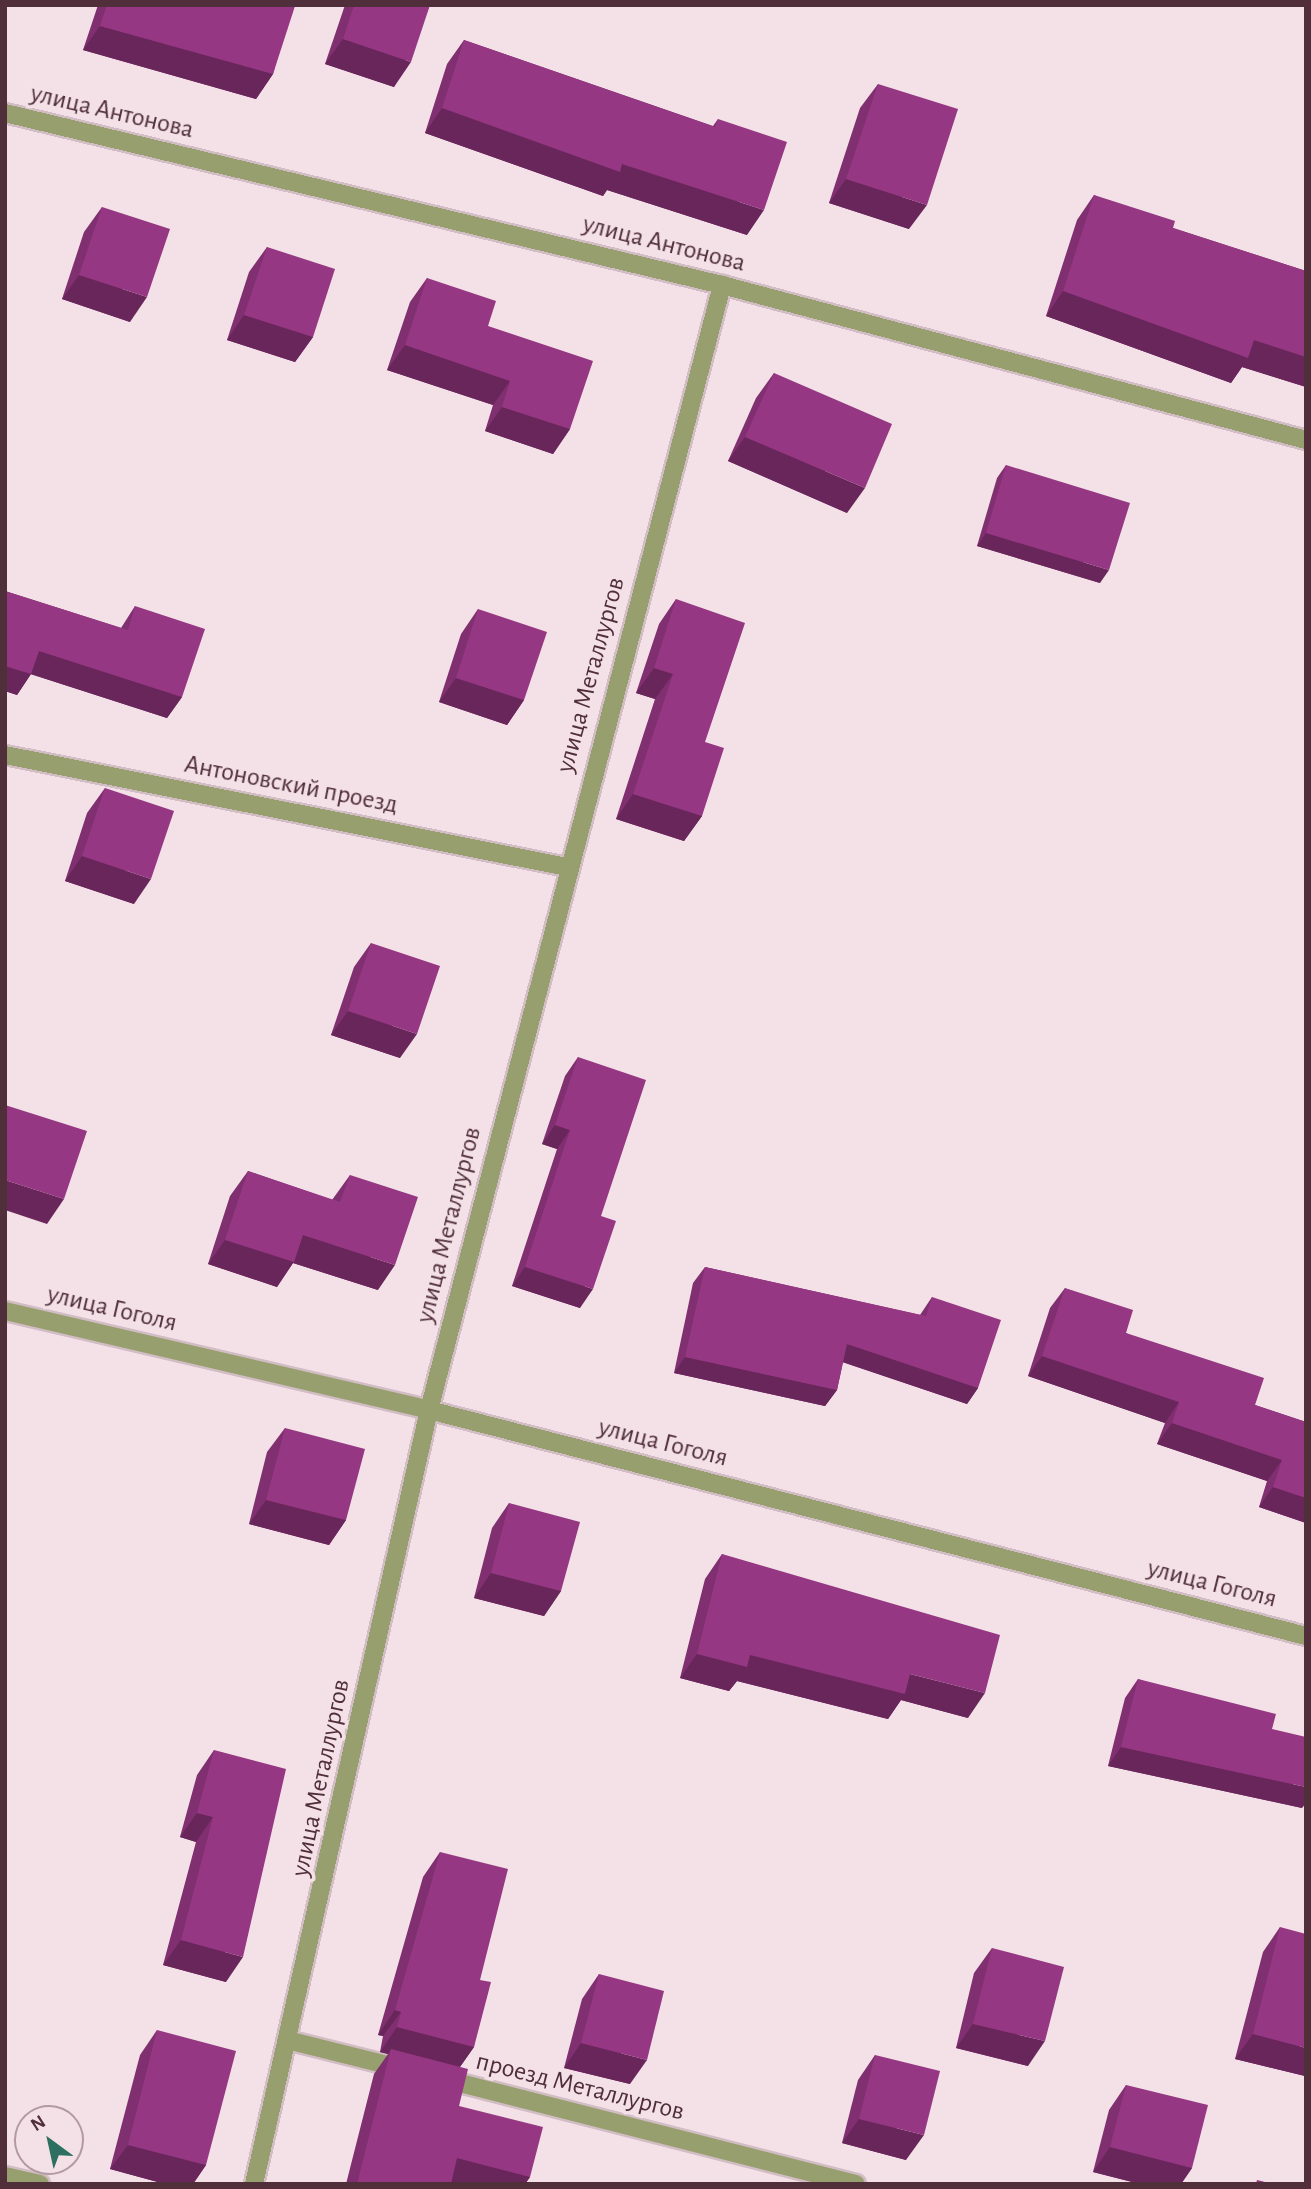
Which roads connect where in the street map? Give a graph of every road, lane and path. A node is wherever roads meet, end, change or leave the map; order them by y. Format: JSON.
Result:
{"nodes":[{"id":1,"x":5,"y":113,"type":"edge"},
{"id":2,"x":722,"y":285,"type":"junction"},
{"id":3,"x":1306,"y":440,"type":"edge"},
{"id":4,"x":5,"y":755,"type":"edge"},
{"id":5,"x":567,"y":867,"type":"junction"},
{"id":6,"x":5,"y":1311,"type":"edge"},
{"id":7,"x":429,"y":1410,"type":"junction"},
{"id":8,"x":1306,"y":1636,"type":"edge"},
{"id":9,"x":291,"y":2041,"type":"junction"},
{"id":10,"x":5,"y":2176,"type":"edge"},
{"id":11,"x":40,"y":2184,"type":"edge"},
{"id":12,"x":254,"y":2184,"type":"edge"},
{"id":13,"x":856,"y":2184,"type":"edge"}],
"edges":[{"from":1,"to":2,"type":"street","name":"улица Антонова"},
{"from":2,"to":3,"type":"street","name":"улица Антонова"},
{"from":2,"to":5,"type":"street","name":"улица Металлургов"},
{"from":4,"to":5,"type":"street","name":"Антоновский проезд"},
{"from":5,"to":7,"type":"street","name":"улица Металлургов"},
{"from":6,"to":7,"type":"street","name":"улица Гоголя"},
{"from":7,"to":8,"type":"street","name":"улица Гоголя"},
{"from":7,"to":9,"type":"street","name":"улица Металлургов"},
{"from":9,"to":12,"type":"street","name":"улица Металлургов"},
{"from":9,"to":13,"type":"street","name":"проезд Металлургов"},
{"from":10,"to":11,"type":"street"}]}
